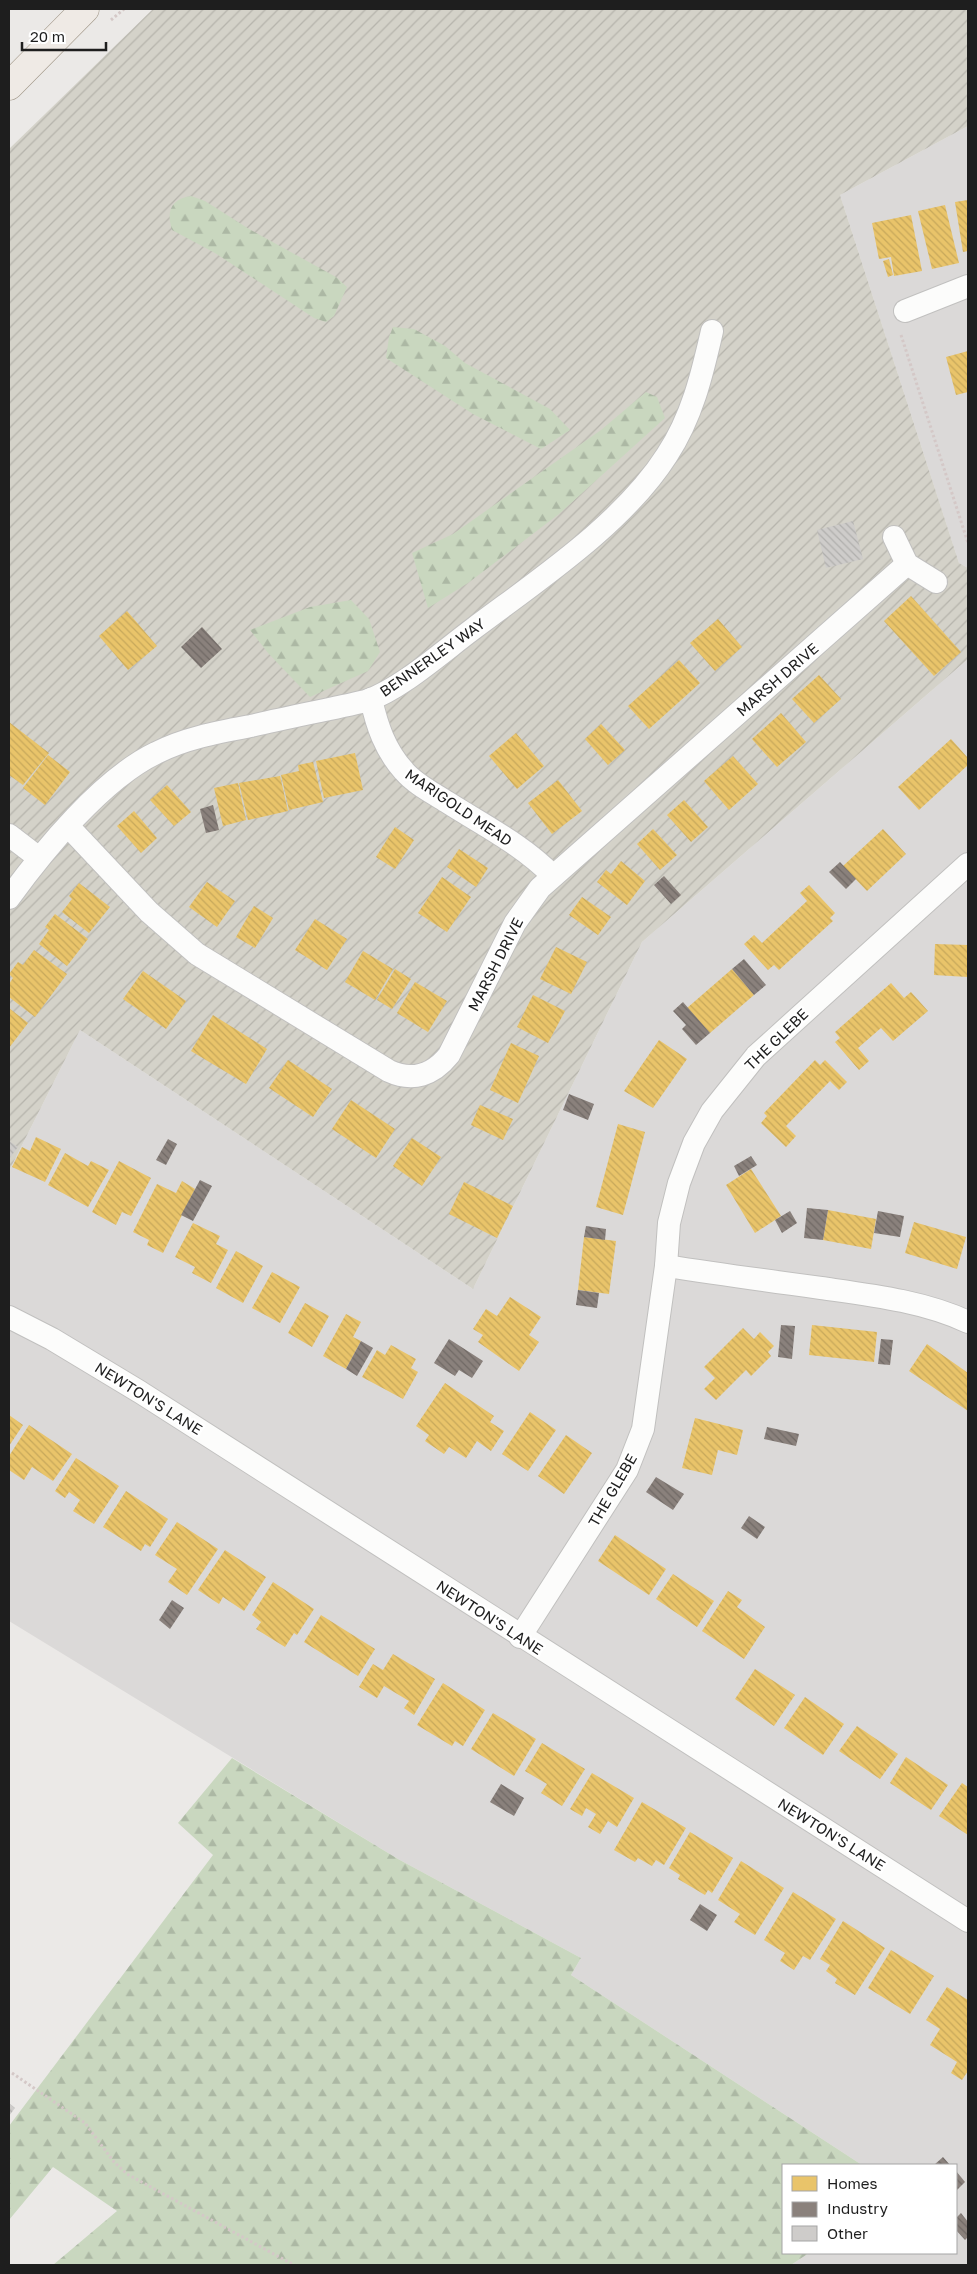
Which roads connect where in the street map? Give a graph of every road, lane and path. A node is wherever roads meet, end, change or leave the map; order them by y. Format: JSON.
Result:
{"nodes":[{"id":1,"x":85,"y":9,"type":"edge"},
{"id":2,"x":9,"y":86,"type":"edge"},
{"id":3,"x":968,"y":286,"type":"edge"},
{"id":4,"x":906,"y":310,"type":"joint"},
{"id":5,"x":712,"y":331,"type":"dead end"},
{"id":6,"x":894,"y":538,"type":"dead end"},
{"id":7,"x":968,"y":543,"type":"edge"},
{"id":8,"x":907,"y":564,"type":"junction"},
{"id":9,"x":936,"y":582,"type":"dead end"},
{"id":10,"x":370,"y":699,"type":"junction"},
{"id":11,"x":68,"y":826,"type":"junction"},
{"id":12,"x":9,"y":835,"type":"edge"},
{"id":13,"x":39,"y":858,"type":"junction"},
{"id":14,"x":968,"y":864,"type":"edge"},
{"id":15,"x":553,"y":876,"type":"junction"},
{"id":16,"x":9,"y":898,"type":"edge"},
{"id":17,"x":666,"y":1266,"type":"junction"},
{"id":18,"x":9,"y":1318,"type":"edge"},
{"id":19,"x":968,"y":1322,"type":"edge"},
{"id":20,"x":520,"y":1637,"type":"junction"},
{"id":21,"x":968,"y":1921,"type":"edge"},
{"id":22,"x":12,"y":2073,"type":"dead end"},
{"id":23,"x":294,"y":2265,"type":"edge"}],
"edges":[{"from":1,"to":2,"type":"main road"},
{"from":3,"to":4,"type":"street"},
{"from":4,"to":7,"type":"path"},
{"from":5,"to":10,"type":"street","name":"BENNERLEY WAY"},
{"from":6,"to":8,"type":"street"},
{"from":8,"to":9,"type":"street"},
{"from":8,"to":15,"type":"street","name":"MARSH DRIVE"},
{"from":10,"to":11,"type":"street","name":"BENNERLEY WAY"},
{"from":10,"to":15,"type":"street","name":"MARIGOLD MEAD"},
{"from":11,"to":13,"type":"street","name":"BENNERLEY WAY"},
{"from":11,"to":15,"type":"street","name":"MARSH DRIVE"},
{"from":12,"to":13,"type":"street"},
{"from":13,"to":16,"type":"street","name":"BENNERLEY WAY"},
{"from":14,"to":17,"type":"street","name":"THE GLEBE"},
{"from":17,"to":19,"type":"street"},
{"from":17,"to":20,"type":"street","name":"THE GLEBE"},
{"from":18,"to":20,"type":"street","name":"NEWTON'S LANE"},
{"from":20,"to":21,"type":"street","name":"NEWTON'S LANE"},
{"from":22,"to":23,"type":"path"}]}
